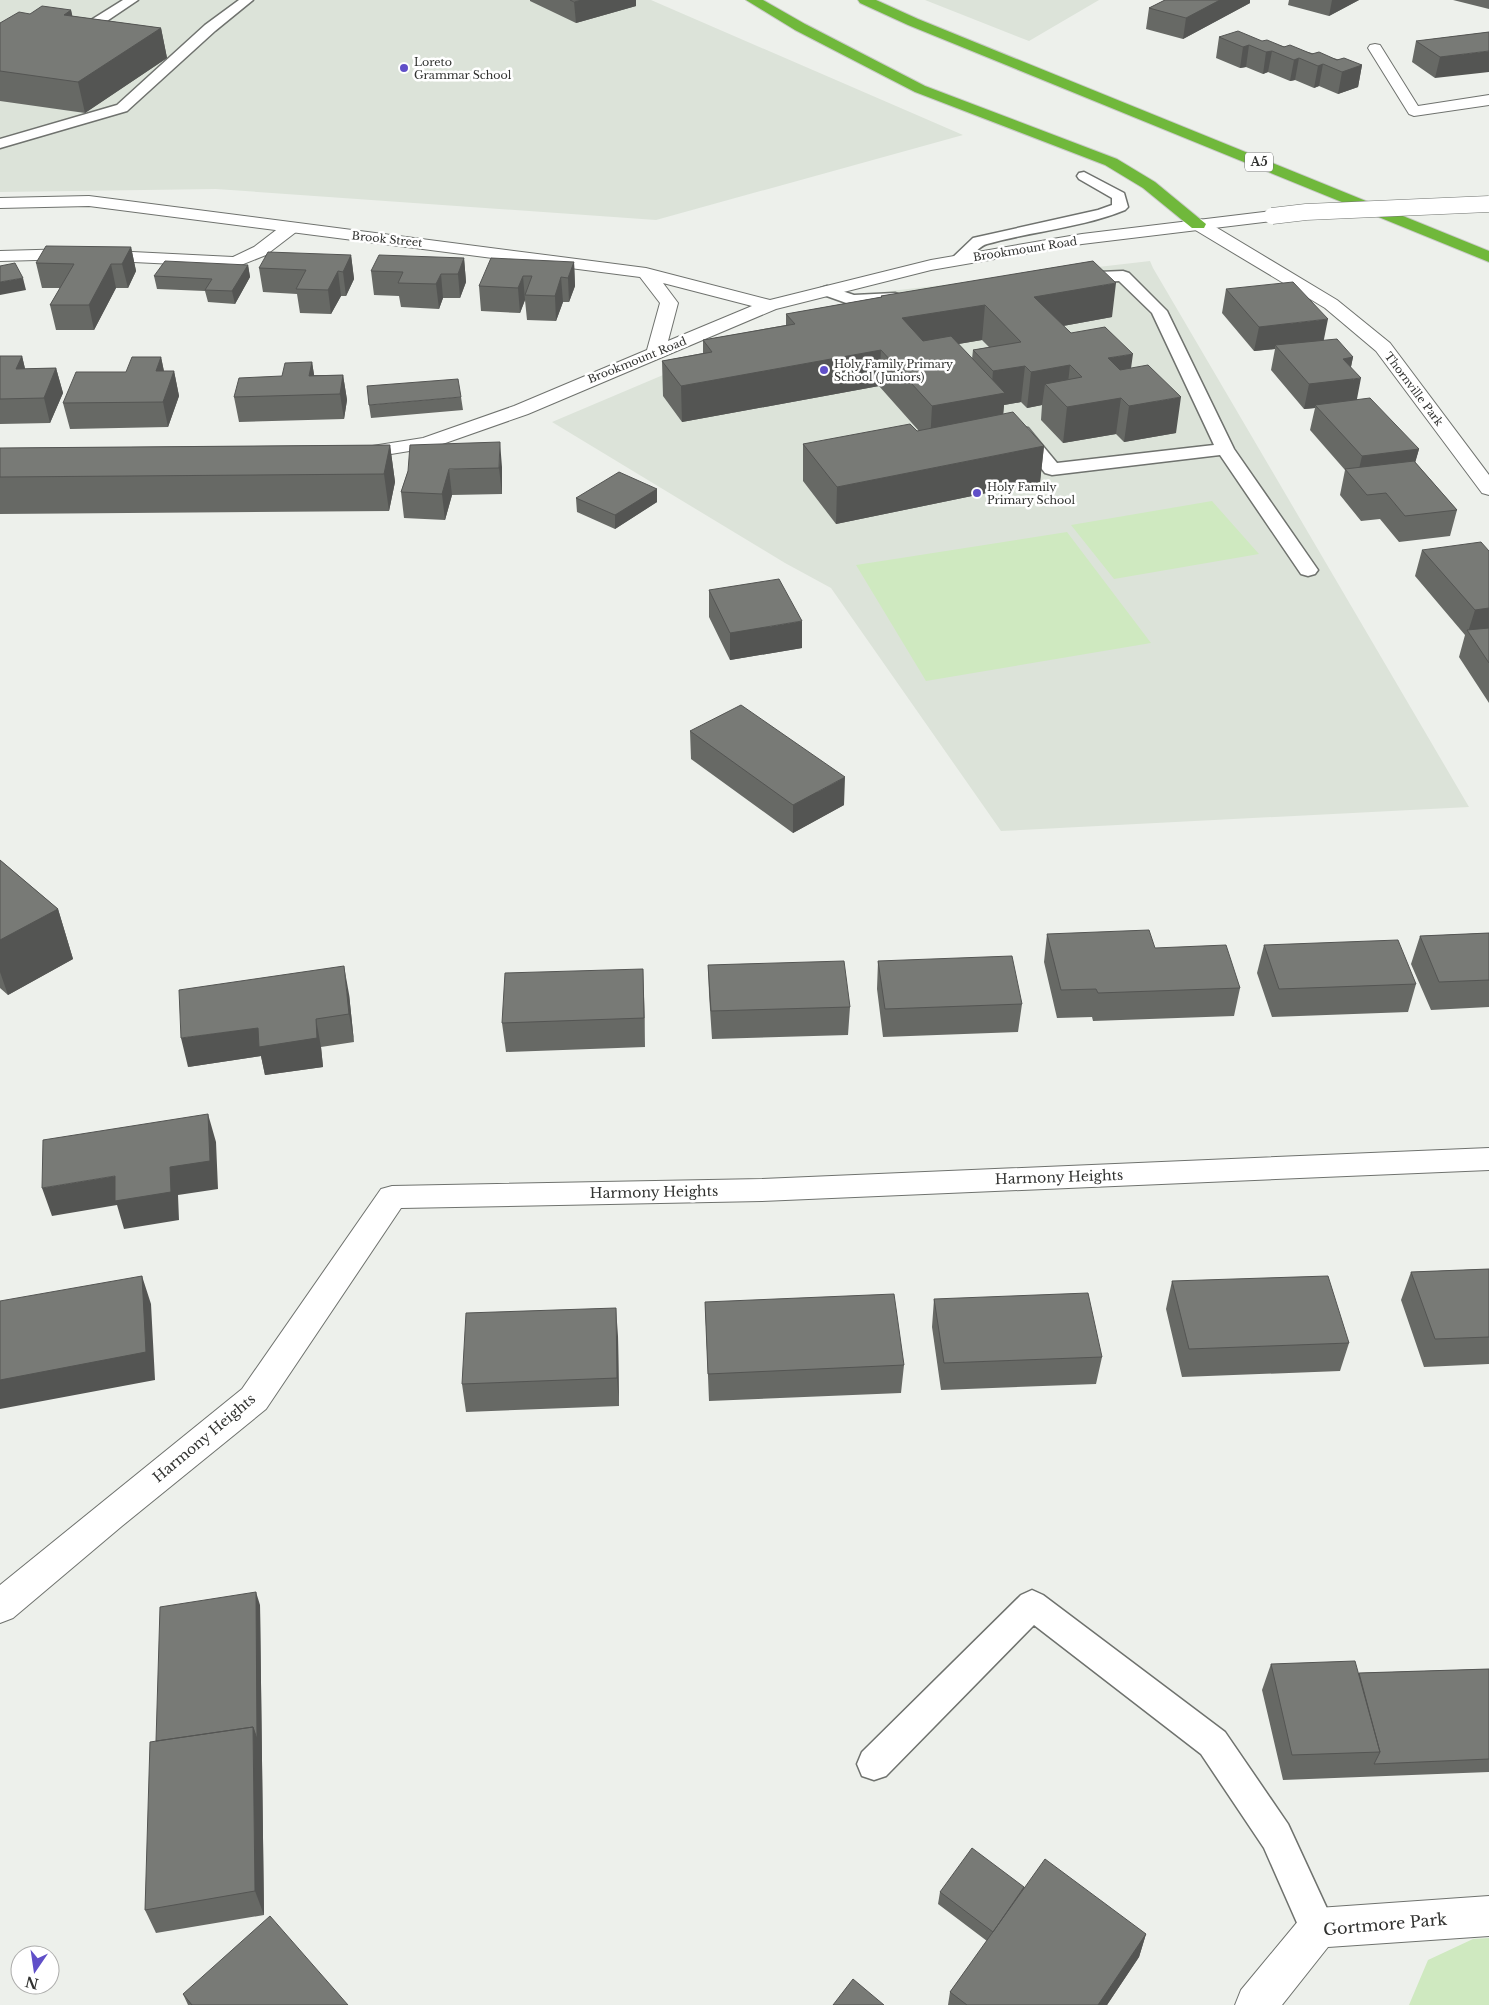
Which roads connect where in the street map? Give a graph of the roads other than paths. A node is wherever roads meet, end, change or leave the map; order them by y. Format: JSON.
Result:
{"nodes":[{"id":1,"x":132,"y":0,"type":"edge"},
{"id":2,"x":247,"y":0,"type":"edge"},
{"id":3,"x":753,"y":0,"type":"edge"},
{"id":4,"x":866,"y":0,"type":"edge"},
{"id":5,"x":99,"y":36,"type":"edge"},
{"id":6,"x":167,"y":46,"type":"dead end"},
{"id":7,"x":1375,"y":48,"type":"dead end"},
{"id":8,"x":186,"y":49,"type":"junction"},
{"id":9,"x":1489,"y":100,"type":"edge"},
{"id":10,"x":0,"y":144,"type":"edge"},
{"id":11,"x":1084,"y":176,"type":"dead end"},
{"id":12,"x":0,"y":203,"type":"edge"},
{"id":13,"x":1489,"y":204,"type":"edge"},
{"id":14,"x":1198,"y":224,"type":"junction"},
{"id":15,"x":290,"y":228,"type":"junction"},
{"id":16,"x":0,"y":256,"type":"edge"},
{"id":17,"x":1489,"y":256,"type":"edge"},
{"id":18,"x":958,"y":260,"type":"junction"},
{"id":19,"x":646,"y":273,"type":"junction"},
{"id":20,"x":1056,"y":280,"type":"edge"},
{"id":21,"x":827,"y":291,"type":"junction"},
{"id":22,"x":912,"y":297,"type":"edge"},
{"id":23,"x":770,"y":306,"type":"junction"},
{"id":24,"x":656,"y":353,"type":"junction"},
{"id":25,"x":1011,"y":417,"type":"edge"},
{"id":26,"x":1225,"y":449,"type":"junction"},
{"id":27,"x":338,"y":455,"type":"edge"},
{"id":28,"x":1489,"y":489,"type":"edge"},
{"id":29,"x":1308,"y":570,"type":"dead end"},
{"id":30,"x":1489,"y":1159,"type":"edge"},
{"id":31,"x":0,"y":1607,"type":"edge"},
{"id":32,"x":874,"y":1764,"type":"dead end"},
{"id":33,"x":1489,"y":1916,"type":"edge"},
{"id":34,"x":1318,"y":1928,"type":"junction"},
{"id":35,"x":1256,"y":2005,"type":"edge"}],
"edges":[{"from":1,"to":5,"type":"lane"},
{"from":2,"to":8,"type":"lane"},
{"from":3,"to":14,"type":"highway"},
{"from":4,"to":17,"type":"highway","number":"A5"},
{"from":6,"to":8,"type":"lane"},
{"from":7,"to":9,"type":"street"},
{"from":8,"to":10,"type":"lane"},
{"from":11,"to":18,"type":"lane"},
{"from":12,"to":15,"type":"street","name":"Brook Street"},
{"from":13,"to":14,"type":"street","name":"Brookmount Road","bridge":true},
{"from":14,"to":18,"type":"street","name":"Brookmount Road"},
{"from":14,"to":28,"type":"street","name":"Thornville Park"},
{"from":15,"to":16,"type":"street"},
{"from":15,"to":19,"type":"street","name":"Brook Street"},
{"from":18,"to":21,"type":"street","name":"Brookmount Road"},
{"from":19,"to":23,"type":"street","name":"Brook Street"},
{"from":19,"to":24,"type":"street"},
{"from":20,"to":26,"type":"lane"},
{"from":21,"to":22,"type":"lane"},
{"from":21,"to":23,"type":"street","name":"Brookmount Road"},
{"from":23,"to":24,"type":"street","name":"Brookmount Road"},
{"from":24,"to":27,"type":"street","name":"Brookmount Road"},
{"from":25,"to":26,"type":"lane"},
{"from":26,"to":29,"type":"lane"},
{"from":30,"to":31,"type":"street","name":"Harmony Heights"},
{"from":32,"to":34,"type":"lane"},
{"from":33,"to":34,"type":"street","name":"Gortmore Park"},
{"from":34,"to":35,"type":"street","name":"Gortmore Park"}]}
